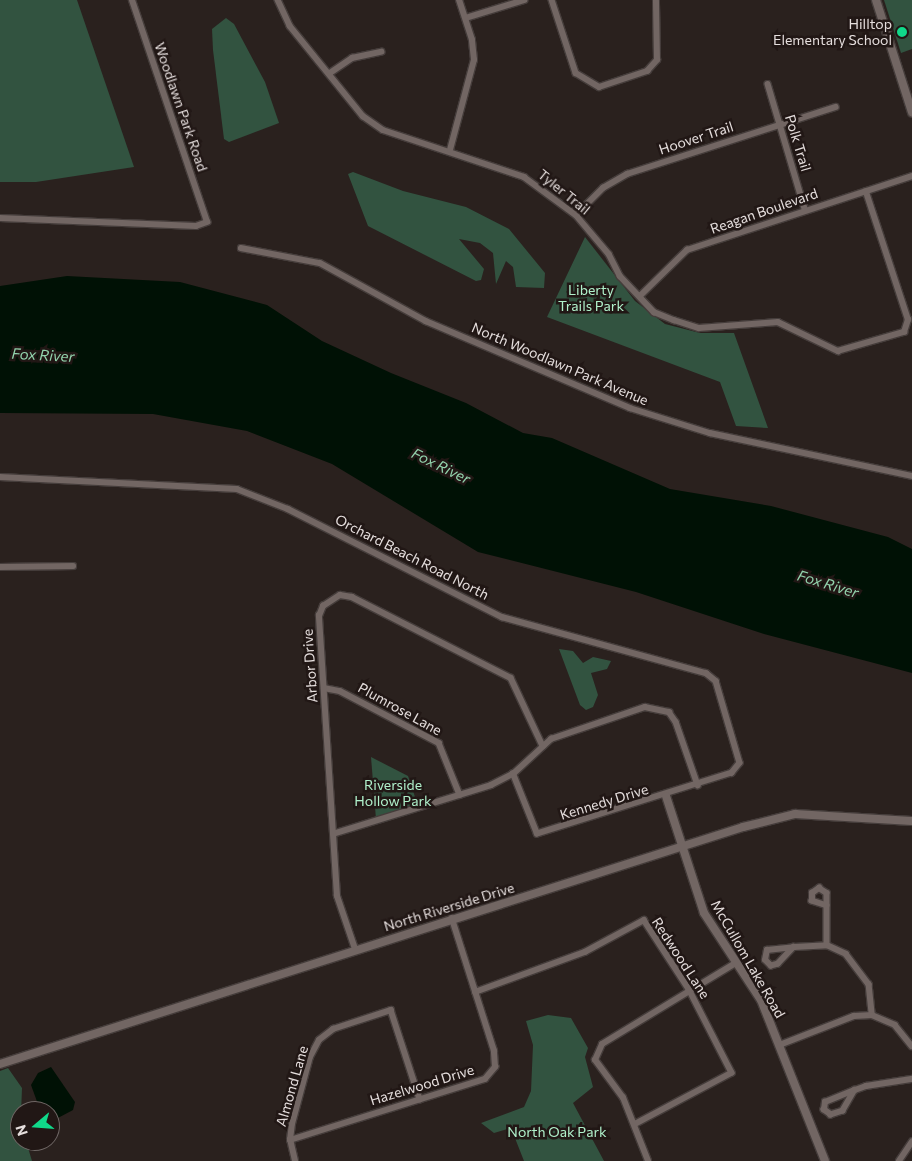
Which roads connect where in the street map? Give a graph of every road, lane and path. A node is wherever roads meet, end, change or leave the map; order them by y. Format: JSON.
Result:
{"nodes":[{"id":1,"x":132,"y":0,"type":"edge"},
{"id":2,"x":278,"y":0,"type":"edge"},
{"id":3,"x":458,"y":0,"type":"edge"},
{"id":4,"x":524,"y":0,"type":"edge"},
{"id":5,"x":552,"y":0,"type":"edge"},
{"id":6,"x":656,"y":0,"type":"edge"},
{"id":7,"x":876,"y":0,"type":"edge"},
{"id":8,"x":466,"y":18,"type":"junction"},
{"id":9,"x":381,"y":52,"type":"dead end"},
{"id":10,"x":330,"y":73,"type":"junction"},
{"id":11,"x":768,"y":84,"type":"dead end"},
{"id":12,"x":836,"y":107,"type":"dead end"},
{"id":13,"x":912,"y":112,"type":"edge"},
{"id":14,"x":780,"y":125,"type":"junction"},
{"id":15,"x":450,"y":150,"type":"junction"},
{"id":16,"x":912,"y":176,"type":"edge"},
{"id":17,"x":866,"y":192,"type":"junction"},
{"id":18,"x":805,"y":209,"type":"junction"},
{"id":19,"x":576,"y":215,"type":"junction"},
{"id":20,"x":0,"y":218,"type":"edge"},
{"id":21,"x":241,"y":248,"type":"dead end"},
{"id":22,"x":640,"y":296,"type":"junction"},
{"id":23,"x":912,"y":476,"type":"edge"},
{"id":24,"x":0,"y":477,"type":"edge"},
{"id":25,"x":0,"y":566,"type":"edge"},
{"id":26,"x":73,"y":566,"type":"dead end"},
{"id":27,"x":324,"y":688,"type":"junction"},
{"id":28,"x":543,"y":746,"type":"junction"},
{"id":29,"x":739,"y":769,"type":"joint"},
{"id":30,"x":513,"y":774,"type":"junction"},
{"id":31,"x":698,"y":785,"type":"junction"},
{"id":32,"x":460,"y":795,"type":"junction"},
{"id":33,"x":666,"y":796,"type":"junction"},
{"id":34,"x":912,"y":821,"type":"edge"},
{"id":35,"x":333,"y":834,"type":"junction"},
{"id":36,"x":683,"y":849,"type":"junction"},
{"id":37,"x":827,"y":906,"type":"dead end"},
{"id":38,"x":452,"y":919,"type":"junction"},
{"id":39,"x":827,"y":946,"type":"junction"},
{"id":40,"x":794,"y":947,"type":"junction"},
{"id":41,"x":355,"y":949,"type":"junction"},
{"id":42,"x":736,"y":963,"type":"junction"},
{"id":43,"x":689,"y":990,"type":"junction"},
{"id":44,"x":475,"y":992,"type":"junction"},
{"id":45,"x":872,"y":1016,"type":"junction"},
{"id":46,"x":782,"y":1044,"type":"junction"},
{"id":47,"x":912,"y":1046,"type":"edge"},
{"id":48,"x":0,"y":1064,"type":"edge"},
{"id":49,"x":912,"y":1079,"type":"edge"},
{"id":50,"x":855,"y":1090,"type":"junction"},
{"id":51,"x":420,"y":1099,"type":"junction"},
{"id":52,"x":636,"y":1124,"type":"junction"},
{"id":53,"x":290,"y":1140,"type":"junction"},
{"id":54,"x":912,"y":1142,"type":"edge"},
{"id":55,"x":296,"y":1161,"type":"edge"},
{"id":56,"x":648,"y":1161,"type":"edge"},
{"id":57,"x":826,"y":1161,"type":"edge"},
{"id":58,"x":899,"y":1161,"type":"edge"}],
"edges":[{"from":1,"to":20,"type":"street","name":"Woodlawn Park Road"},
{"from":2,"to":10,"type":"street","name":"Tyler Trail"},
{"from":3,"to":8,"type":"street"},
{"from":4,"to":8,"type":"street"},
{"from":5,"to":6,"type":"street"},
{"from":7,"to":13,"type":"street"},
{"from":8,"to":15,"type":"street"},
{"from":9,"to":10,"type":"street"},
{"from":10,"to":15,"type":"street","name":"Tyler Trail"},
{"from":11,"to":14,"type":"street","name":"Polk Trail"},
{"from":12,"to":14,"type":"street","name":"Hoover Trail"},
{"from":14,"to":18,"type":"street","name":"Polk Trail"},
{"from":14,"to":19,"type":"street","name":"Hoover Trail"},
{"from":15,"to":19,"type":"street","name":"Tyler Trail"},
{"from":16,"to":17,"type":"street","name":"Reagan Boulevard"},
{"from":17,"to":18,"type":"street","name":"Reagan Boulevard"},
{"from":17,"to":22,"type":"street","name":"Tyler Trail"},
{"from":18,"to":22,"type":"street","name":"Reagan Boulevard"},
{"from":19,"to":22,"type":"street","name":"Tyler Trail"},
{"from":21,"to":23,"type":"street","name":"North Woodlawn Park Avenue"},
{"from":24,"to":29,"type":"street","name":"Orchard Beach Road North"},
{"from":25,"to":26,"type":"street"},
{"from":27,"to":28,"type":"street","name":"Arbor Drive"},
{"from":27,"to":32,"type":"street","name":"Plumrose Lane"},
{"from":27,"to":35,"type":"street","name":"Arbor Drive"},
{"from":28,"to":30,"type":"street"},
{"from":28,"to":31,"type":"street"},
{"from":29,"to":31,"type":"street","name":"Kennedy Drive"},
{"from":30,"to":32,"type":"street"},
{"from":30,"to":33,"type":"street","name":"Kennedy Drive"},
{"from":31,"to":33,"type":"street","name":"Kennedy Drive"},
{"from":32,"to":35,"type":"street"},
{"from":33,"to":36,"type":"street","name":"McCullom Lake Road"},
{"from":34,"to":36,"type":"street","name":"North Riverside Drive"},
{"from":35,"to":41,"type":"street","name":"Arbor Drive"},
{"from":36,"to":38,"type":"street","name":"North Riverside Drive"},
{"from":36,"to":42,"type":"street","name":"McCullom Lake Road"},
{"from":37,"to":39,"type":"street"},
{"from":38,"to":41,"type":"street","name":"North Riverside Drive"},
{"from":38,"to":44,"type":"street","name":"Hazelwood Drive"},
{"from":39,"to":40,"type":"street"},
{"from":39,"to":45,"type":"street"},
{"from":40,"to":40,"type":"street"},
{"from":41,"to":48,"type":"street","name":"North Riverside Drive"},
{"from":42,"to":43,"type":"street"},
{"from":42,"to":46,"type":"street","name":"McCullom Lake Road"},
{"from":43,"to":44,"type":"street","name":"Redwood Lane"},
{"from":43,"to":52,"type":"street"},
{"from":43,"to":52,"type":"street","name":"Redwood Lane"},
{"from":44,"to":51,"type":"street","name":"Hazelwood Drive"},
{"from":45,"to":46,"type":"street"},
{"from":45,"to":47,"type":"street"},
{"from":46,"to":57,"type":"street","name":"McCullom Lake Road"},
{"from":49,"to":50,"type":"street"},
{"from":50,"to":50,"type":"street"},
{"from":51,"to":53,"type":"street","name":"Hazelwood Drive"},
{"from":51,"to":53,"type":"street","name":"Almond Lane"},
{"from":52,"to":56,"type":"street"},
{"from":53,"to":55,"type":"street","name":"Almond Lane"},
{"from":54,"to":58,"type":"street"}]}
